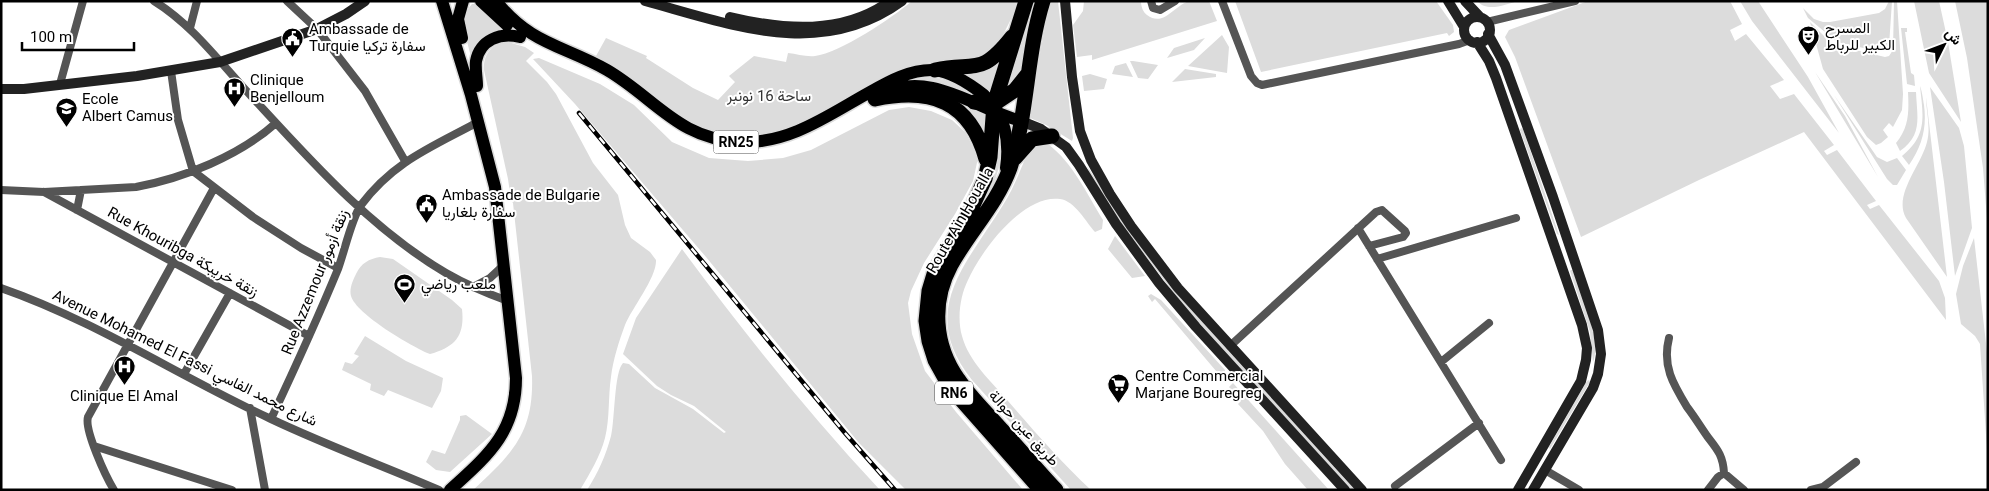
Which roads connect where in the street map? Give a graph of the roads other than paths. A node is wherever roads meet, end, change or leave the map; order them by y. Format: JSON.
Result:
{"nodes":[{"id":1,"x":83,"y":1,"type":"edge"},
{"id":2,"x":154,"y":1,"type":"edge"},
{"id":3,"x":197,"y":1,"type":"edge"},
{"id":4,"x":287,"y":1,"type":"edge"},
{"id":5,"x":365,"y":1,"type":"edge"},
{"id":6,"x":442,"y":1,"type":"edge"},
{"id":7,"x":463,"y":1,"type":"edge"},
{"id":8,"x":481,"y":1,"type":"edge"},
{"id":9,"x":496,"y":1,"type":"edge"},
{"id":10,"x":646,"y":1,"type":"edge"},
{"id":11,"x":670,"y":1,"type":"edge"},
{"id":12,"x":890,"y":1,"type":"edge"},
{"id":13,"x":902,"y":1,"type":"edge"},
{"id":14,"x":1026,"y":1,"type":"edge"},
{"id":15,"x":1043,"y":1,"type":"edge"},
{"id":16,"x":1065,"y":1,"type":"edge"},
{"id":17,"x":1151,"y":1,"type":"edge"},
{"id":18,"x":1174,"y":1,"type":"edge"},
{"id":19,"x":1222,"y":1,"type":"edge"},
{"id":20,"x":1448,"y":1,"type":"edge"},
{"id":21,"x":1465,"y":1,"type":"edge"},
{"id":22,"x":1575,"y":1,"type":"edge"},
{"id":23,"x":1483,"y":20,"type":"junction"},
{"id":24,"x":1464,"y":27,"type":"junction"},
{"id":25,"x":190,"y":28,"type":"junction"},
{"id":26,"x":317,"y":29,"type":"junction"},
{"id":27,"x":1018,"y":30,"type":"junction"},
{"id":28,"x":1488,"y":34,"type":"junction"},
{"id":29,"x":520,"y":37,"type":"junction"},
{"id":30,"x":1474,"y":41,"type":"junction"},
{"id":31,"x":220,"y":62,"type":"junction"},
{"id":32,"x":934,"y":70,"type":"junction"},
{"id":33,"x":172,"y":71,"type":"junction"},
{"id":34,"x":1029,"y":72,"type":"junction"},
{"id":35,"x":60,"y":84,"type":"junction"},
{"id":36,"x":477,"y":86,"type":"junction"},
{"id":37,"x":1,"y":89,"type":"edge"},
{"id":38,"x":875,"y":99,"type":"junction"},
{"id":39,"x":974,"y":102,"type":"joint"},
{"id":40,"x":996,"y":110,"type":"junction"},
{"id":41,"x":1524,"y":117,"type":"junction"},
{"id":42,"x":1511,"y":121,"type":"junction"},
{"id":43,"x":478,"y":122,"type":"junction"},
{"id":44,"x":1021,"y":122,"type":"junction"},
{"id":45,"x":276,"y":123,"type":"junction"},
{"id":46,"x":1052,"y":136,"type":"junction"},
{"id":47,"x":405,"y":161,"type":"junction"},
{"id":48,"x":1012,"y":161,"type":"junction"},
{"id":49,"x":988,"y":168,"type":"junction"},
{"id":50,"x":193,"y":171,"type":"junction"},
{"id":51,"x":214,"y":188,"type":"junction"},
{"id":52,"x":1,"y":190,"type":"edge"},
{"id":53,"x":81,"y":190,"type":"junction"},
{"id":54,"x":44,"y":192,"type":"junction"},
{"id":55,"x":999,"y":192,"type":"junction"},
{"id":56,"x":360,"y":207,"type":"junction"},
{"id":57,"x":77,"y":210,"type":"junction"},
{"id":58,"x":1516,"y":218,"type":"dead end"},
{"id":59,"x":1358,"y":228,"type":"junction"},
{"id":60,"x":1369,"y":246,"type":"junction"},
{"id":61,"x":1571,"y":251,"type":"junction"},
{"id":62,"x":1558,"y":255,"type":"junction"},
{"id":63,"x":1377,"y":259,"type":"junction"},
{"id":64,"x":173,"y":261,"type":"junction"},
{"id":65,"x":504,"y":265,"type":"junction"},
{"id":66,"x":338,"y":268,"type":"junction"},
{"id":67,"x":935,"y":271,"type":"joint"},
{"id":68,"x":473,"y":287,"type":"junction"},
{"id":69,"x":1,"y":288,"type":"edge"},
{"id":70,"x":230,"y":293,"type":"junction"},
{"id":71,"x":508,"y":301,"type":"junction"},
{"id":72,"x":1489,"y":322,"type":"dead end"},
{"id":73,"x":309,"y":336,"type":"junction"},
{"id":74,"x":1669,"y":338,"type":"dead end"},
{"id":75,"x":127,"y":346,"type":"junction"},
{"id":76,"x":1230,"y":346,"type":"junction"},
{"id":77,"x":1441,"y":362,"type":"junction"},
{"id":78,"x":1584,"y":371,"type":"junction"},
{"id":79,"x":184,"y":374,"type":"junction"},
{"id":80,"x":1598,"y":374,"type":"junction"},
{"id":81,"x":967,"y":390,"type":"joint"},
{"id":82,"x":250,"y":408,"type":"junction"},
{"id":83,"x":271,"y":419,"type":"junction"},
{"id":84,"x":1479,"y":423,"type":"junction"},
{"id":85,"x":94,"y":446,"type":"junction"},
{"id":86,"x":1502,"y":460,"type":"dead end"},
{"id":87,"x":1856,"y":462,"type":"dead end"},
{"id":88,"x":1545,"y":470,"type":"junction"},
{"id":89,"x":1724,"y":473,"type":"junction"},
{"id":90,"x":1395,"y":486,"type":"dead end"},
{"id":91,"x":114,"y":490,"type":"edge"},
{"id":92,"x":232,"y":490,"type":"edge"},
{"id":93,"x":265,"y":490,"type":"edge"},
{"id":94,"x":440,"y":490,"type":"edge"},
{"id":95,"x":450,"y":490,"type":"edge"},
{"id":96,"x":462,"y":490,"type":"edge"},
{"id":97,"x":1041,"y":490,"type":"edge"},
{"id":98,"x":1056,"y":490,"type":"edge"},
{"id":99,"x":1345,"y":490,"type":"edge"},
{"id":100,"x":1362,"y":490,"type":"edge"},
{"id":101,"x":1518,"y":490,"type":"edge"},
{"id":102,"x":1534,"y":490,"type":"edge"},
{"id":103,"x":1578,"y":490,"type":"edge"},
{"id":104,"x":1708,"y":490,"type":"edge"},
{"id":105,"x":1744,"y":490,"type":"edge"},
{"id":106,"x":1811,"y":490,"type":"edge"}],
"edges":[{"from":1,"to":35,"type":"street"},
{"from":2,"to":25,"type":"street"},
{"from":3,"to":25,"type":"street"},
{"from":4,"to":26,"type":"street"},
{"from":5,"to":26,"type":"street"},
{"from":6,"to":43,"type":"main road"},
{"from":7,"to":36,"type":"main road","number":"RN25"},
{"from":8,"to":29,"type":"main road","number":"RN25"},
{"from":9,"to":32,"type":"main road","number":"RN25"},
{"from":10,"to":13,"type":"street"},
{"from":11,"to":12,"type":"street"},
{"from":14,"to":27,"type":"highway","number":"RN25"},
{"from":15,"to":34,"type":"highway","name":"Route Aïn Houalla"},
{"from":16,"to":76,"type":"street"},
{"from":17,"to":18,"type":"street"},
{"from":19,"to":30,"type":"street"},
{"from":20,"to":24,"type":"street"},
{"from":21,"to":23,"type":"street"},
{"from":22,"to":23,"type":"street"},
{"from":23,"to":24,"type":"street"},
{"from":23,"to":28,"type":"street"},
{"from":24,"to":30,"type":"street"},
{"from":25,"to":31,"type":"street"},
{"from":26,"to":31,"type":"street"},
{"from":26,"to":47,"type":"street"},
{"from":27,"to":32,"type":"highway","number":"RN25"},
{"from":27,"to":40,"type":"highway","number":"RN25"},
{"from":28,"to":30,"type":"street"},
{"from":28,"to":41,"type":"street"},
{"from":29,"to":36,"type":"main road","number":"RN25"},
{"from":29,"to":38,"type":"main road","number":"RN25"},
{"from":30,"to":42,"type":"street"},
{"from":31,"to":33,"type":"street"},
{"from":31,"to":45,"type":"street"},
{"from":32,"to":40,"type":"main road","number":"RN25"},
{"from":33,"to":35,"type":"street"},
{"from":33,"to":50,"type":"street"},
{"from":34,"to":40,"type":"highway"},
{"from":34,"to":44,"type":"highway","name":"Route Aïn Houalla"},
{"from":35,"to":37,"type":"street"},
{"from":36,"to":96,"type":"main road","number":"RN25"},
{"from":38,"to":39,"type":"main road","number":"RN25"},
{"from":38,"to":49,"type":"highway"},
{"from":39,"to":40,"type":"highway","number":"RN25"},
{"from":40,"to":44,"type":"main road","number":"RN25"},
{"from":40,"to":49,"type":"highway","name":"Route Aïn Houalla","number":"RN6"},
{"from":40,"to":55,"type":"main road"},
{"from":41,"to":42,"type":"street"},
{"from":41,"to":61,"type":"street"},
{"from":42,"to":62,"type":"street"},
{"from":43,"to":47,"type":"street","name":"Rue Azzemour زنقة أزمور"},
{"from":43,"to":65,"type":"main road"},
{"from":44,"to":46,"type":"street"},
{"from":44,"to":48,"type":"highway","name":"Route Aïn Houalla","number":"RN6"},
{"from":45,"to":50,"type":"street"},
{"from":45,"to":56,"type":"street"},
{"from":46,"to":48,"type":"highway"},
{"from":46,"to":99,"type":"street"},
{"from":47,"to":56,"type":"street","name":"Rue Azzemour زنقة أزمور"},
{"from":48,"to":55,"type":"highway","name":"Route Aïn Houalla","number":"RN6"},
{"from":49,"to":67,"type":"highway","name":"Route Aïn Houalla","number":"RN6"},
{"from":50,"to":51,"type":"street"},
{"from":50,"to":53,"type":"street"},
{"from":51,"to":64,"type":"street"},
{"from":51,"to":66,"type":"street"},
{"from":52,"to":54,"type":"street"},
{"from":53,"to":54,"type":"street"},
{"from":53,"to":57,"type":"street"},
{"from":54,"to":57,"type":"street","name":"Rue Khouribga زنقة خريبكة"},
{"from":55,"to":81,"type":"highway","name":"Route Aïn Houalla","number":"RN6"},
{"from":56,"to":66,"type":"street","name":"Rue Azzemour زنقة أزمور"},
{"from":56,"to":68,"type":"street"},
{"from":57,"to":64,"type":"street","name":"Rue Khouribga زنقة خريبكة"},
{"from":58,"to":63,"type":"street"},
{"from":59,"to":60,"type":"street"},
{"from":59,"to":60,"type":"street"},
{"from":59,"to":76,"type":"street"},
{"from":60,"to":63,"type":"street"},
{"from":61,"to":62,"type":"street"},
{"from":61,"to":80,"type":"street"},
{"from":62,"to":78,"type":"street"},
{"from":63,"to":77,"type":"street"},
{"from":64,"to":70,"type":"street","name":"Rue Khouribga زنقة خريبكة"},
{"from":64,"to":75,"type":"street"},
{"from":65,"to":68,"type":"street"},
{"from":65,"to":71,"type":"main road"},
{"from":66,"to":73,"type":"street","name":"Rue Azzemour زنقة أزمور"},
{"from":67,"to":97,"type":"highway","name":"طريق عين حوالة","number":"RN6"},
{"from":68,"to":71,"type":"street"},
{"from":69,"to":75,"type":"street","name":"Avenue Mohamed El Fassi شارع محمد الفاسي"},
{"from":70,"to":73,"type":"street","name":"Rue Khouribga زنقة خريبكة"},
{"from":70,"to":79,"type":"street"},
{"from":71,"to":95,"type":"main road"},
{"from":72,"to":77,"type":"street"},
{"from":73,"to":83,"type":"street","name":"Rue Azzemour زنقة أزمور"},
{"from":74,"to":89,"type":"street"},
{"from":75,"to":79,"type":"street","name":"Avenue Mohamed El Fassi شارع محمد الفاسي"},
{"from":75,"to":85,"type":"street"},
{"from":76,"to":100,"type":"street"},
{"from":77,"to":84,"type":"street"},
{"from":78,"to":80,"type":"street"},
{"from":78,"to":101,"type":"street"},
{"from":79,"to":82,"type":"street","name":"Avenue Mohamed El Fassi شارع محمد الفاسي"},
{"from":80,"to":88,"type":"street"},
{"from":81,"to":98,"type":"highway","name":"طريق عين حوالة","number":"RN6"},
{"from":82,"to":83,"type":"street","name":"Avenue Mohamed El Fassi شارع محمد الفاسي"},
{"from":82,"to":93,"type":"street"},
{"from":83,"to":94,"type":"street","name":"Avenue Mohamed El Fassi شارع محمد الفاسي"},
{"from":84,"to":86,"type":"street"},
{"from":84,"to":90,"type":"street"},
{"from":85,"to":91,"type":"street"},
{"from":85,"to":92,"type":"street"},
{"from":87,"to":106,"type":"street"},
{"from":88,"to":102,"type":"street"},
{"from":88,"to":103,"type":"street"},
{"from":89,"to":104,"type":"street"},
{"from":89,"to":105,"type":"street"}]}
